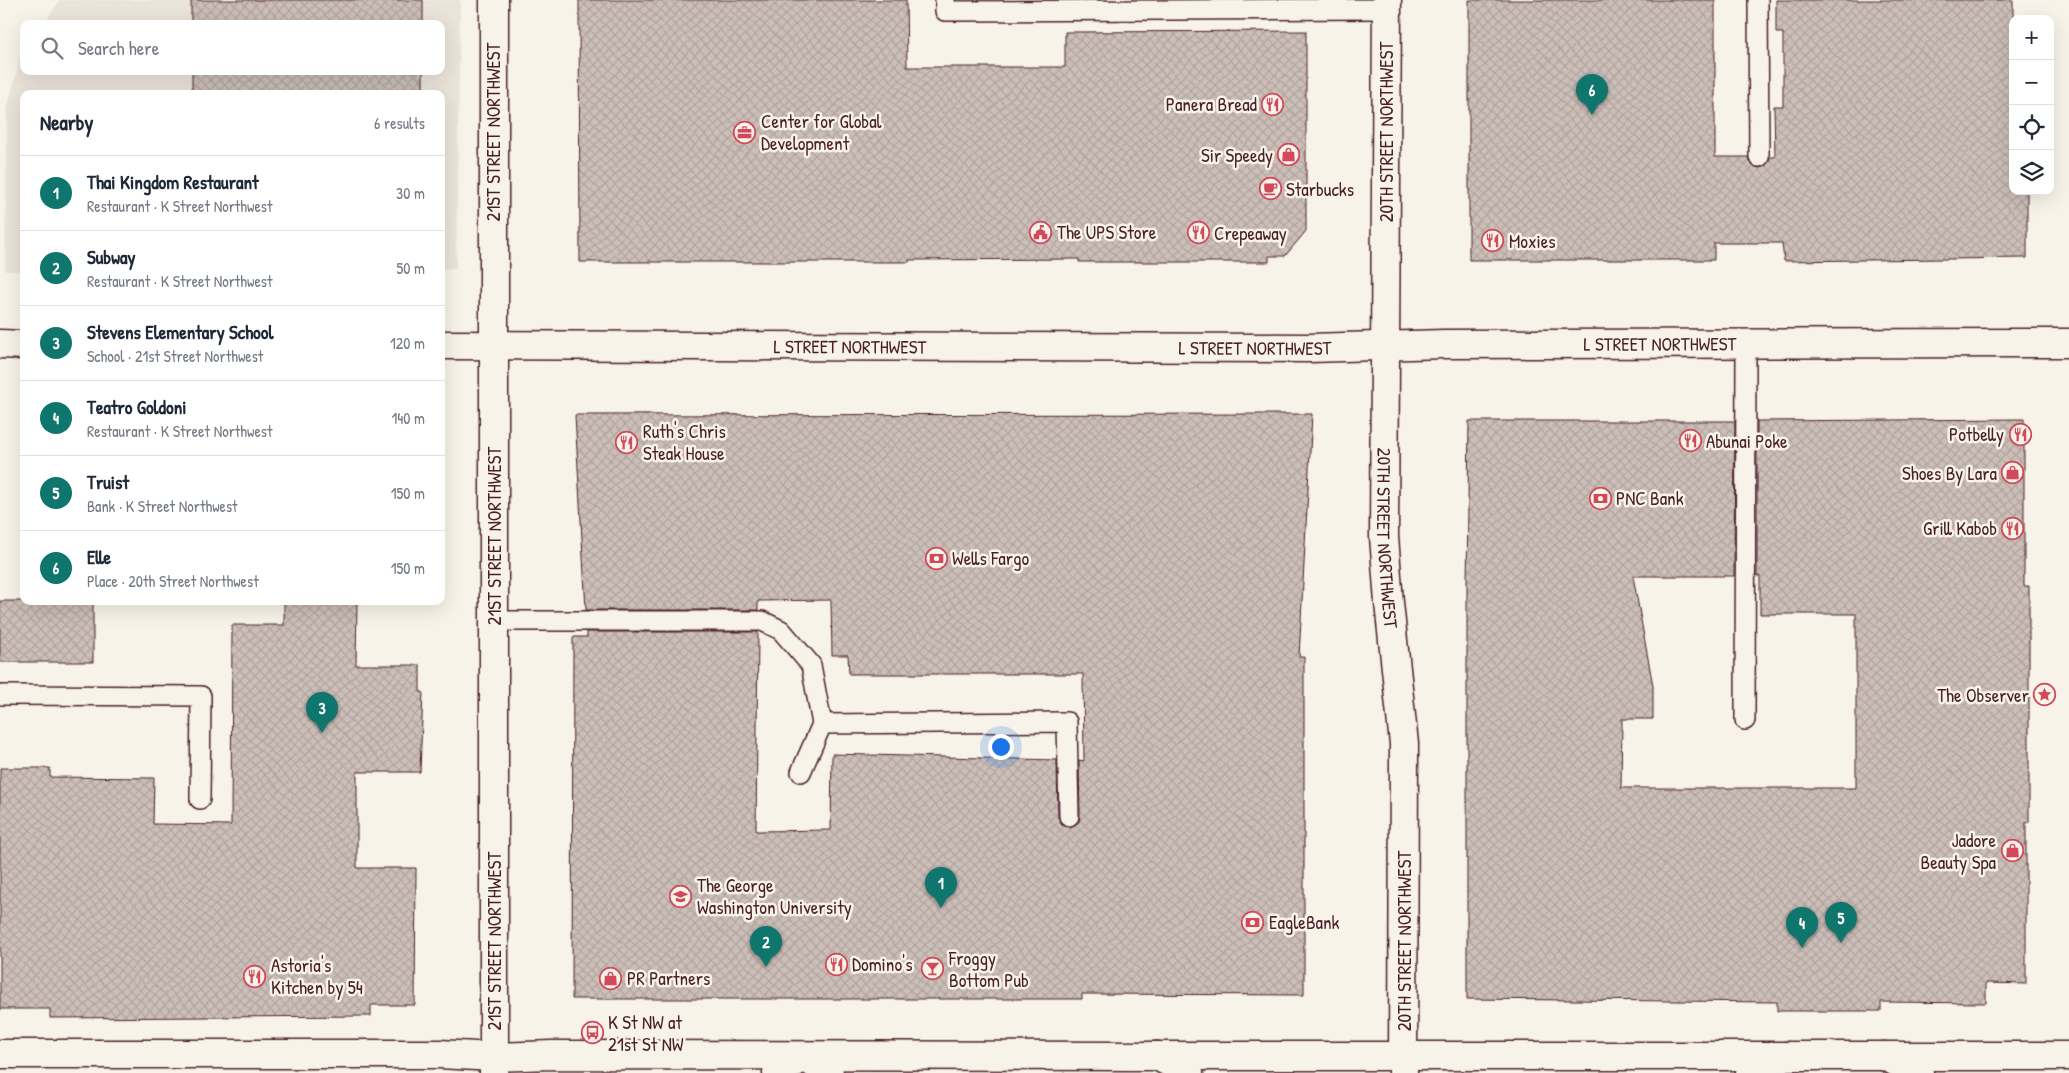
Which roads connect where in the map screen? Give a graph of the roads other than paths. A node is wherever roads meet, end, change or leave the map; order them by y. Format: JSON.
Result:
{"nodes":[{"id":1,"x":494,"y":0,"type":"edge"},
{"id":2,"x":945,"y":0,"type":"edge"},
{"id":3,"x":1758,"y":0,"type":"edge"},
{"id":4,"x":1386,"y":5,"type":"edge"},
{"id":5,"x":1759,"y":157,"type":"dead end"},
{"id":6,"x":2069,"y":343,"type":"edge"},
{"id":7,"x":0,"y":344,"type":"edge"},
{"id":8,"x":20,"y":344,"type":"edge"},
{"id":9,"x":1746,"y":344,"type":"junction"},
{"id":10,"x":445,"y":345,"type":"edge"},
{"id":11,"x":494,"y":346,"type":"junction"},
{"id":12,"x":1384,"y":346,"type":"junction"},
{"id":13,"x":494,"y":621,"type":"junction"},
{"id":14,"x":0,"y":695,"type":"edge"},
{"id":15,"x":1745,"y":720,"type":"dead end"},
{"id":16,"x":822,"y":724,"type":"junction"},
{"id":17,"x":800,"y":772,"type":"dead end"},
{"id":18,"x":200,"y":799,"type":"dead end"},
{"id":19,"x":1069,"y":816,"type":"dead end"},
{"id":20,"x":0,"y":1054,"type":"edge"},
{"id":21,"x":1157,"y":1056,"type":"junction"},
{"id":22,"x":1785,"y":1056,"type":"junction"},
{"id":23,"x":1884,"y":1056,"type":"junction"},
{"id":24,"x":2069,"y":1056,"type":"edge"},
{"id":25,"x":804,"y":1057,"type":"junction"},
{"id":26,"x":1403,"y":1064,"type":"edge"},
{"id":27,"x":494,"y":1065,"type":"edge"},
{"id":28,"x":777,"y":1073,"type":"edge"},
{"id":29,"x":829,"y":1073,"type":"edge"},
{"id":30,"x":1189,"y":1073,"type":"edge"},
{"id":31,"x":1750,"y":1073,"type":"edge"},
{"id":32,"x":1920,"y":1073,"type":"edge"}],
"edges":[{"from":1,"to":11,"type":"main road","name":"21ST STREET NORTHWEST"},
{"from":2,"to":4,"type":"lane"},
{"from":3,"to":5,"type":"lane"},
{"from":4,"to":12,"type":"main road","name":"20TH STREET NORTHWEST"},
{"from":6,"to":9,"type":"main road","name":"L STREET NORTHWEST"},
{"from":7,"to":8,"type":"main road"},
{"from":9,"to":12,"type":"main road","name":"L STREET NORTHWEST"},
{"from":9,"to":15,"type":"lane"},
{"from":10,"to":11,"type":"main road","name":"L STREET NORTHWEST"},
{"from":11,"to":12,"type":"main road","name":"L STREET NORTHWEST"},
{"from":11,"to":13,"type":"main road","name":"21ST STREET NORTHWEST"},
{"from":12,"to":26,"type":"main road","name":"20TH STREET NORTHWEST"},
{"from":13,"to":16,"type":"lane"},
{"from":13,"to":27,"type":"main road","name":"21ST STREET NORTHWEST"},
{"from":14,"to":18,"type":"lane"},
{"from":16,"to":17,"type":"lane"},
{"from":16,"to":19,"type":"lane"},
{"from":20,"to":27,"type":"main road"},
{"from":21,"to":25,"type":"main road"},
{"from":21,"to":26,"type":"main road"},
{"from":21,"to":30,"type":"main road"},
{"from":22,"to":23,"type":"main road"},
{"from":22,"to":26,"type":"main road"},
{"from":22,"to":31,"type":"main road"},
{"from":23,"to":24,"type":"main road"},
{"from":23,"to":32,"type":"main road"},
{"from":25,"to":27,"type":"main road"},
{"from":25,"to":28,"type":"main road"},
{"from":25,"to":29,"type":"main road"}]}
